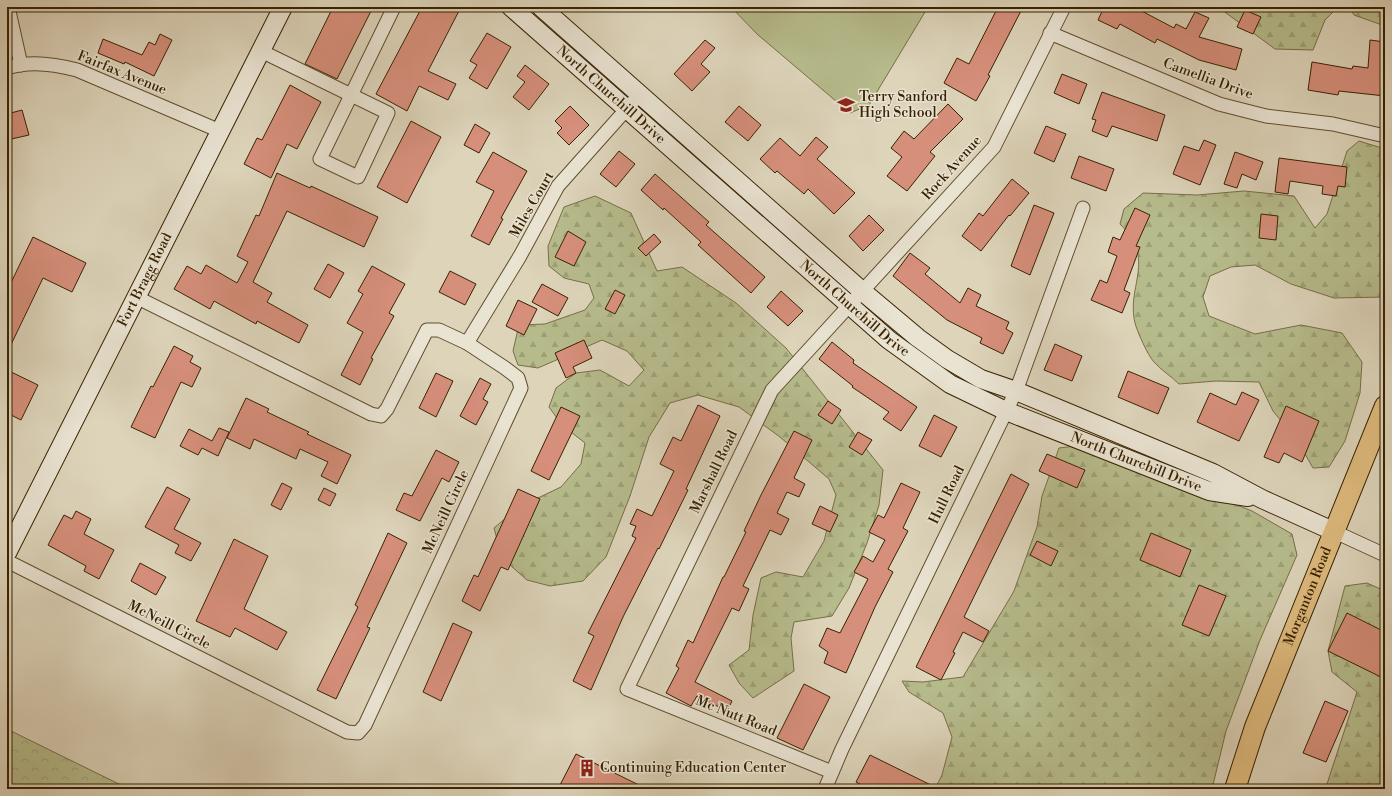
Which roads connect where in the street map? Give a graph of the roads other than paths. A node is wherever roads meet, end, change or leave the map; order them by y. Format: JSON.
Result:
{"nodes":[{"id":1,"x":8,"y":7,"type":"edge"},
{"id":2,"x":283,"y":7,"type":"edge"},
{"id":3,"x":394,"y":7,"type":"edge"},
{"id":4,"x":511,"y":7,"type":"edge"},
{"id":5,"x":541,"y":7,"type":"edge"},
{"id":6,"x":1064,"y":7,"type":"edge"},
{"id":7,"x":1050,"y":33,"type":"junction"},
{"id":8,"x":261,"y":51,"type":"junction"},
{"id":9,"x":22,"y":65,"type":"junction"},
{"id":10,"x":7,"y":68,"type":"edge"},
{"id":11,"x":640,"y":94,"type":"junction"},
{"id":12,"x":351,"y":95,"type":"junction"},
{"id":13,"x":627,"y":109,"type":"junction"},
{"id":14,"x":220,"y":131,"type":"junction"},
{"id":15,"x":1385,"y":136,"type":"edge"},
{"id":16,"x":1083,"y":208,"type":"dead end"},
{"id":17,"x":862,"y":291,"type":"junction"},
{"id":18,"x":136,"y":297,"type":"junction"},
{"id":19,"x":850,"y":305,"type":"junction"},
{"id":20,"x":467,"y":344,"type":"junction"},
{"id":21,"x":1016,"y":391,"type":"junction"},
{"id":22,"x":1385,"y":406,"type":"edge"},
{"id":23,"x":1006,"y":411,"type":"junction"},
{"id":24,"x":1262,"y":499,"type":"junction"},
{"id":25,"x":1333,"y":531,"type":"junction"},
{"id":26,"x":7,"y":553,"type":"edge"},
{"id":27,"x":1385,"y":555,"type":"edge"},
{"id":28,"x":7,"y":561,"type":"edge"},
{"id":29,"x":627,"y":689,"type":"joint"},
{"id":30,"x":832,"y":772,"type":"junction"},
{"id":31,"x":824,"y":789,"type":"edge"},
{"id":32,"x":1235,"y":789,"type":"edge"}],
"edges":[{"from":1,"to":9,"type":"street"},
{"from":2,"to":8,"type":"street","name":"Fort Bragg Road"},
{"from":3,"to":12,"type":"street"},
{"from":4,"to":13,"type":"street","name":"North Churchill Drive"},
{"from":5,"to":11,"type":"street","name":"North Churchill Drive"},
{"from":6,"to":7,"type":"street","name":"Rock Avenue"},
{"from":7,"to":15,"type":"street","name":"Camellia Drive"},
{"from":7,"to":17,"type":"street","name":"Rock Avenue"},
{"from":8,"to":12,"type":"street"},
{"from":8,"to":14,"type":"street","name":"Fort Bragg Road"},
{"from":9,"to":10,"type":"street","name":"Fairfax Avenue"},
{"from":9,"to":14,"type":"street","name":"Fairfax Avenue"},
{"from":11,"to":13,"type":"street","name":"Miles Court"},
{"from":11,"to":17,"type":"street","name":"North Churchill Drive"},
{"from":12,"to":12,"type":"street"},
{"from":13,"to":19,"type":"street","name":"North Churchill Drive"},
{"from":13,"to":20,"type":"street","name":"Miles Court"},
{"from":14,"to":18,"type":"street","name":"Fort Bragg Road"},
{"from":16,"to":21,"type":"street","name":"Hull Road"},
{"from":17,"to":19,"type":"street","name":"Marshall Road"},
{"from":17,"to":21,"type":"street","name":"North Churchill Drive"},
{"from":18,"to":20,"type":"street","name":"McNeill Circle"},
{"from":18,"to":26,"type":"street","name":"Fort Bragg Road"},
{"from":19,"to":23,"type":"street","name":"North Churchill Drive"},
{"from":19,"to":29,"type":"street","name":"Marshall Road"},
{"from":20,"to":28,"type":"street","name":"McNeill Circle"},
{"from":21,"to":23,"type":"street","name":"Hull Road"},
{"from":21,"to":24,"type":"street","name":"North Churchill Drive"},
{"from":22,"to":25,"type":"main road","name":"Morganton Road"},
{"from":23,"to":24,"type":"street","name":"North Churchill Drive"},
{"from":23,"to":30,"type":"street","name":"Hull Road"},
{"from":24,"to":25,"type":"street","name":"North Churchill Drive"},
{"from":25,"to":27,"type":"street"},
{"from":25,"to":32,"type":"main road","name":"Morganton Road"},
{"from":29,"to":30,"type":"street","name":"Mc Nutt Road"},
{"from":30,"to":31,"type":"street","name":"Hull Road"}]}
